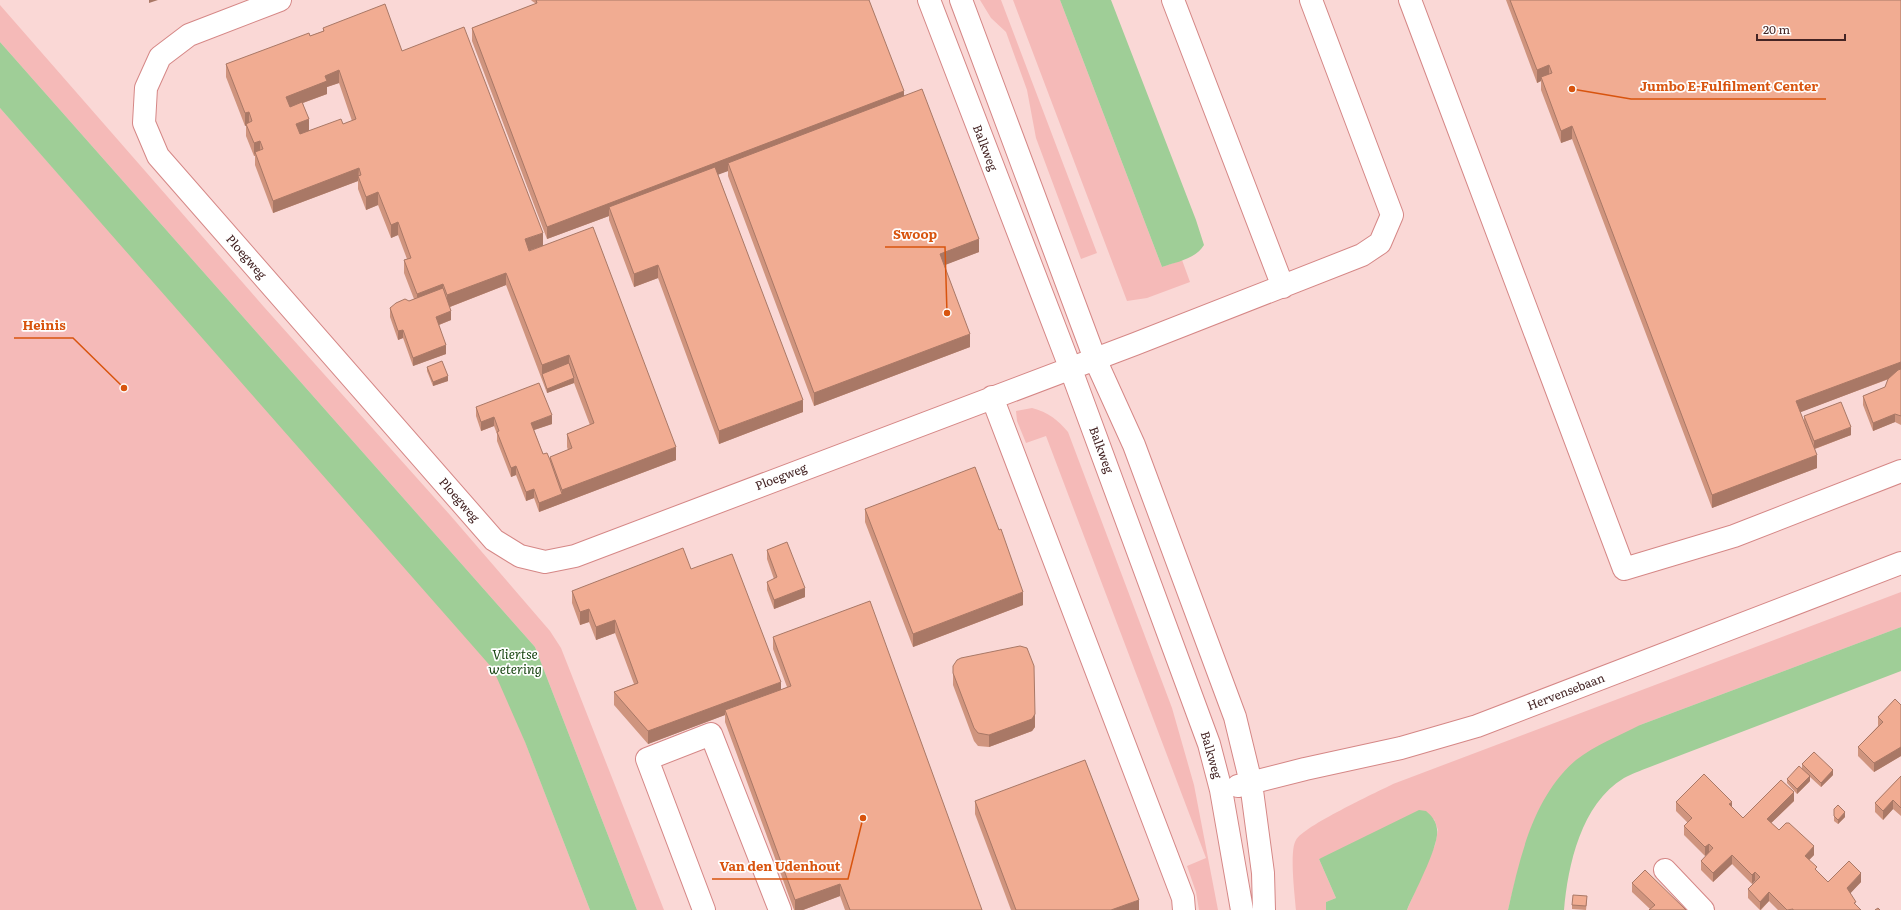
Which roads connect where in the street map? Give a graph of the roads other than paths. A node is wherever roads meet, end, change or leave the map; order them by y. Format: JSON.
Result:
{"nodes":[{"id":1,"x":280,"y":0,"type":"edge"},
{"id":2,"x":929,"y":0,"type":"edge"},
{"id":3,"x":962,"y":0,"type":"edge"},
{"id":4,"x":1173,"y":0,"type":"edge"},
{"id":5,"x":1311,"y":0,"type":"edge"},
{"id":6,"x":1410,"y":0,"type":"edge"},
{"id":7,"x":1283,"y":287,"type":"junction"},
{"id":8,"x":1095,"y":359,"type":"junction"},
{"id":9,"x":1070,"y":367,"type":"junction"},
{"id":10,"x":992,"y":397,"type":"junction"},
{"id":11,"x":1901,"y":471,"type":"edge"},
{"id":12,"x":1901,"y":563,"type":"edge"},
{"id":13,"x":1251,"y":783,"type":"junction"},
{"id":14,"x":1221,"y":790,"type":"junction"},
{"id":15,"x":1665,"y":870,"type":"dead end"},
{"id":16,"x":704,"y":910,"type":"edge"},
{"id":17,"x":780,"y":910,"type":"edge"},
{"id":18,"x":1184,"y":910,"type":"edge"},
{"id":19,"x":1242,"y":910,"type":"edge"},
{"id":20,"x":1264,"y":910,"type":"edge"},
{"id":21,"x":1703,"y":910,"type":"edge"}],
"edges":[{"from":1,"to":10,"type":"street","name":"Ploegweg"},
{"from":2,"to":9,"type":"street","name":"Balkweg"},
{"from":3,"to":8,"type":"street"},
{"from":4,"to":7,"type":"street"},
{"from":5,"to":7,"type":"street","name":"Ploegweg"},
{"from":6,"to":11,"type":"street"},
{"from":7,"to":8,"type":"street","name":"Ploegweg"},
{"from":8,"to":9,"type":"street","name":"Ploegweg"},
{"from":8,"to":13,"type":"street"},
{"from":9,"to":10,"type":"street","name":"Ploegweg"},
{"from":9,"to":14,"type":"street","name":"Balkweg"},
{"from":10,"to":18,"type":"street"},
{"from":12,"to":13,"type":"street","name":"Hervensebaan"},
{"from":13,"to":14,"type":"street","name":"Hervensebaan"},
{"from":13,"to":20,"type":"street"},
{"from":14,"to":19,"type":"street","name":"Balkweg"},
{"from":15,"to":21,"type":"street"},
{"from":16,"to":17,"type":"street"}]}
